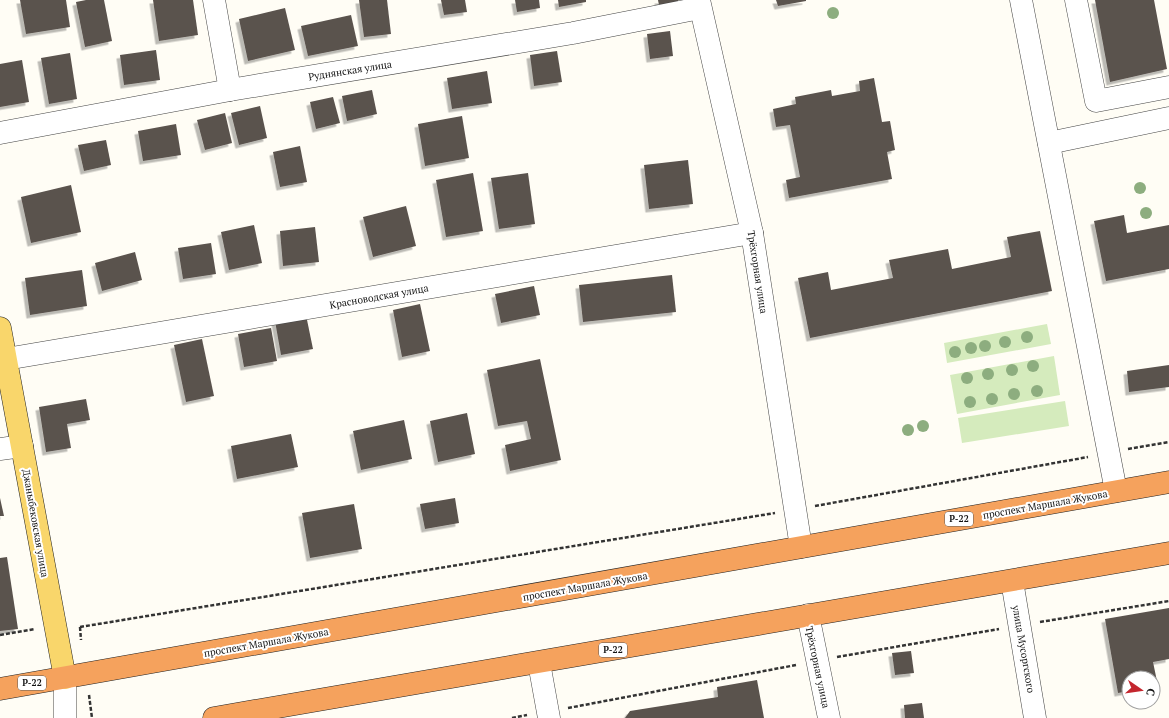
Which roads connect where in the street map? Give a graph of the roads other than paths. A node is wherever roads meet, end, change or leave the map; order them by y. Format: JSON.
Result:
{"nodes":[{"id":1,"x":214,"y":0,"type":"edge"},
{"id":2,"x":1021,"y":0,"type":"edge"},
{"id":3,"x":1076,"y":0,"type":"edge"},
{"id":4,"x":700,"y":4,"type":"edge"},
{"id":5,"x":1169,"y":88,"type":"edge"},
{"id":6,"x":230,"y":90,"type":"junction"},
{"id":7,"x":1169,"y":118,"type":"edge"},
{"id":8,"x":0,"y":133,"type":"edge"},
{"id":9,"x":1049,"y":143,"type":"junction"},
{"id":10,"x":752,"y":233,"type":"junction"},
{"id":11,"x":0,"y":328,"type":"edge"},
{"id":12,"x":6,"y":359,"type":"junction"},
{"id":13,"x":22,"y":446,"type":"junction"},
{"id":14,"x":0,"y":449,"type":"edge"},
{"id":15,"x":1169,"y":482,"type":"edge"},
{"id":16,"x":1116,"y":491,"type":"junction"},
{"id":17,"x":801,"y":547,"type":"junction"},
{"id":18,"x":1169,"y":553,"type":"edge"},
{"id":19,"x":1012,"y":581,"type":"junction"},
{"id":20,"x":808,"y":615,"type":"junction"},
{"id":21,"x":540,"y":663,"type":"junction"},
{"id":22,"x":64,"y":678,"type":"junction"},
{"id":23,"x":0,"y":689,"type":"edge"},
{"id":24,"x":549,"y":715,"type":"edge"},
{"id":25,"x":65,"y":718,"type":"edge"},
{"id":26,"x":214,"y":718,"type":"edge"},
{"id":27,"x":829,"y":718,"type":"edge"},
{"id":28,"x":1036,"y":718,"type":"edge"}],
"edges":[{"from":1,"to":6,"type":"street"},
{"from":2,"to":9,"type":"street"},
{"from":3,"to":5,"type":"street"},
{"from":4,"to":6,"type":"street","name":"Руднянская улица"},
{"from":4,"to":10,"type":"street","name":"Трёхгорная улица"},
{"from":6,"to":8,"type":"street","name":"Руднянская улица"},
{"from":7,"to":9,"type":"street"},
{"from":9,"to":16,"type":"street"},
{"from":10,"to":12,"type":"street","name":"Красноводская улица"},
{"from":10,"to":17,"type":"street","name":"Трёхгорная улица"},
{"from":11,"to":12,"type":"main road","name":"Джаныбековская улица"},
{"from":12,"to":13,"type":"main road","name":"Джаныбековская улица"},
{"from":13,"to":14,"type":"street"},
{"from":13,"to":22,"type":"main road","name":"Джаныбековская улица"},
{"from":15,"to":16,"type":"highway","name":"проспект Маршала Жукова","number":"Р-22"},
{"from":16,"to":17,"type":"highway","name":"проспект Маршала Жукова","number":"Р-22"},
{"from":17,"to":22,"type":"highway","name":"проспект Маршала Жукова","number":"Р-22"},
{"from":18,"to":19,"type":"highway","number":"Р-22"},
{"from":19,"to":20,"type":"highway","number":"Р-22"},
{"from":19,"to":28,"type":"street","name":"улица Мусоргского"},
{"from":20,"to":21,"type":"highway","number":"Р-22"},
{"from":20,"to":27,"type":"street","name":"Трёхгорная улица"},
{"from":21,"to":24,"type":"street"},
{"from":21,"to":26,"type":"highway","number":"Р-22"},
{"from":22,"to":23,"type":"highway","name":"проспект Маршала Жукова","number":"Р-22"},
{"from":22,"to":25,"type":"street","name":"Джаныбековская улица"}]}
